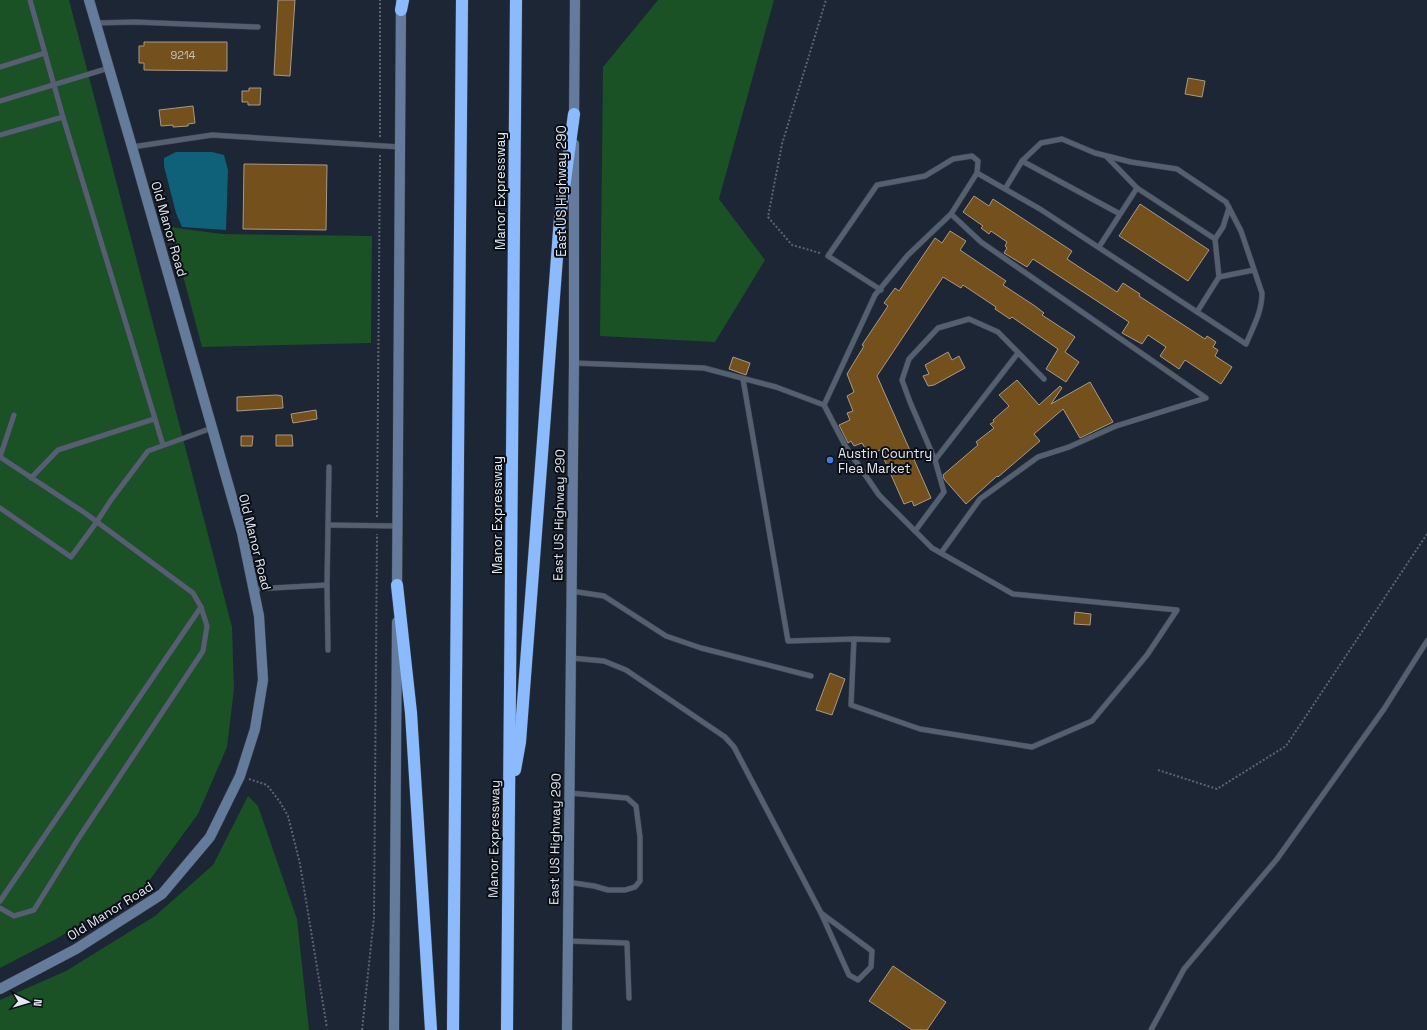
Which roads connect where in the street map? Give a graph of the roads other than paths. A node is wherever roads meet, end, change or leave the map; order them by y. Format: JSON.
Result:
{"nodes":[{"id":1,"x":30,"y":0,"type":"edge"},
{"id":2,"x":89,"y":0,"type":"edge"},
{"id":3,"x":462,"y":0,"type":"edge"},
{"id":4,"x":516,"y":0,"type":"edge"},
{"id":5,"x":575,"y":0,"type":"edge"},
{"id":6,"x":402,"y":3,"type":"edge"},
{"id":7,"x":96,"y":23,"type":"junction"},
{"id":8,"x":258,"y":27,"type":"dead end"},
{"id":9,"x":45,"y":53,"type":"junction"},
{"id":10,"x":0,"y":67,"type":"edge"},
{"id":11,"x":109,"y":68,"type":"junction"},
{"id":12,"x":54,"y":85,"type":"junction"},
{"id":13,"x":0,"y":101,"type":"edge"},
{"id":14,"x":574,"y":114,"type":"junction"},
{"id":15,"x":63,"y":116,"type":"junction"},
{"id":16,"x":0,"y":135,"type":"edge"},
{"id":17,"x":132,"y":147,"type":"junction"},
{"id":18,"x":400,"y":147,"type":"junction"},
{"id":19,"x":1106,"y":156,"type":"junction"},
{"id":20,"x":1022,"y":160,"type":"junction"},
{"id":21,"x":977,"y":173,"type":"junction"},
{"id":22,"x":1136,"y":188,"type":"junction"},
{"id":23,"x":1004,"y":189,"type":"junction"},
{"id":24,"x":1229,"y":208,"type":"junction"},
{"id":25,"x":951,"y":214,"type":"junction"},
{"id":26,"x":1120,"y":214,"type":"junction"},
{"id":27,"x":1216,"y":239,"type":"junction"},
{"id":28,"x":1099,"y":247,"type":"junction"},
{"id":29,"x":1254,"y":270,"type":"junction"},
{"id":30,"x":1219,"y":277,"type":"junction"},
{"id":31,"x":881,"y":290,"type":"junction"},
{"id":32,"x":1197,"y":312,"type":"junction"},
{"id":33,"x":1018,"y":353,"type":"junction"},
{"id":34,"x":574,"y":363,"type":"junction"},
{"id":35,"x":743,"y":379,"type":"junction"},
{"id":36,"x":1044,"y":379,"type":"dead end"},
{"id":37,"x":824,"y":405,"type":"junction"},
{"id":38,"x":14,"y":415,"type":"dead end"},
{"id":39,"x":154,"y":419,"type":"junction"},
{"id":40,"x":212,"y":428,"type":"junction"},
{"id":41,"x":163,"y":445,"type":"junction"},
{"id":42,"x":0,"y":457,"type":"edge"},
{"id":43,"x":935,"y":460,"type":"junction"},
{"id":44,"x":329,"y":467,"type":"dead end"},
{"id":45,"x":31,"y":478,"type":"junction"},
{"id":46,"x":0,"y":508,"type":"edge"},
{"id":47,"x":96,"y":523,"type":"junction"},
{"id":48,"x":328,"y":525,"type":"junction"},
{"id":49,"x":397,"y":526,"type":"junction"},
{"id":50,"x":915,"y":531,"type":"junction"},
{"id":51,"x":941,"y":553,"type":"junction"},
{"id":52,"x":327,"y":585,"type":"junction"},
{"id":53,"x":397,"y":585,"type":"junction"},
{"id":54,"x":254,"y":589,"type":"junction"},
{"id":55,"x":571,"y":591,"type":"junction"},
{"id":56,"x":201,"y":607,"type":"junction"},
{"id":57,"x":854,"y":639,"type":"junction"},
{"id":58,"x":888,"y":640,"type":"dead end"},
{"id":59,"x":1427,"y":641,"type":"edge"},
{"id":60,"x":328,"y":650,"type":"dead end"},
{"id":61,"x":570,"y":658,"type":"junction"},
{"id":62,"x":811,"y":676,"type":"dead end"},
{"id":63,"x":569,"y":793,"type":"junction"},
{"id":64,"x":509,"y":801,"type":"junction"},
{"id":65,"x":567,"y":882,"type":"junction"},
{"id":66,"x":0,"y":900,"type":"edge"},
{"id":67,"x":0,"y":908,"type":"edge"},
{"id":68,"x":821,"y":913,"type":"junction"},
{"id":69,"x":567,"y":941,"type":"junction"},
{"id":70,"x":0,"y":989,"type":"edge"},
{"id":71,"x":629,"y":998,"type":"dead end"},
{"id":72,"x":394,"y":1030,"type":"edge"},
{"id":73,"x":431,"y":1030,"type":"edge"},
{"id":74,"x":453,"y":1030,"type":"edge"},
{"id":75,"x":507,"y":1030,"type":"edge"},
{"id":76,"x":566,"y":1030,"type":"edge"},
{"id":77,"x":1151,"y":1030,"type":"edge"}],
"edges":[{"from":1,"to":9,"type":"lane"},
{"from":2,"to":7,"type":"main road","name":"Old Manor Road"},
{"from":3,"to":74,"type":"highway"},
{"from":4,"to":64,"type":"highway","name":"Manor Expressway"},
{"from":5,"to":14,"type":"main road","name":"East US Highway 290"},
{"from":6,"to":18,"type":"main road"},
{"from":7,"to":8,"type":"lane"},
{"from":7,"to":11,"type":"main road","name":"Old Manor Road"},
{"from":9,"to":10,"type":"lane"},
{"from":9,"to":12,"type":"lane"},
{"from":11,"to":12,"type":"lane"},
{"from":11,"to":17,"type":"main road","name":"Old Manor Road"},
{"from":12,"to":13,"type":"lane"},
{"from":12,"to":15,"type":"lane"},
{"from":14,"to":34,"type":"main road","name":"East US Highway 290"},
{"from":14,"to":64,"type":"highway"},
{"from":15,"to":16,"type":"lane"},
{"from":15,"to":39,"type":"lane"},
{"from":17,"to":18,"type":"lane"},
{"from":17,"to":40,"type":"main road","name":"Old Manor Road"},
{"from":18,"to":49,"type":"main road"},
{"from":19,"to":20,"type":"lane"},
{"from":19,"to":22,"type":"lane"},
{"from":19,"to":24,"type":"lane"},
{"from":20,"to":23,"type":"lane"},
{"from":20,"to":26,"type":"lane"},
{"from":21,"to":23,"type":"lane"},
{"from":21,"to":25,"type":"lane"},
{"from":21,"to":31,"type":"lane"},
{"from":22,"to":26,"type":"lane"},
{"from":22,"to":27,"type":"lane"},
{"from":23,"to":28,"type":"lane"},
{"from":24,"to":27,"type":"lane"},
{"from":24,"to":29,"type":"lane"},
{"from":25,"to":31,"type":"lane"},
{"from":25,"to":51,"type":"lane"},
{"from":26,"to":28,"type":"lane"},
{"from":27,"to":30,"type":"lane"},
{"from":28,"to":32,"type":"lane"},
{"from":29,"to":30,"type":"lane"},
{"from":29,"to":32,"type":"lane"},
{"from":30,"to":32,"type":"lane"},
{"from":31,"to":37,"type":"lane"},
{"from":33,"to":36,"type":"lane"},
{"from":33,"to":43,"type":"lane"},
{"from":33,"to":43,"type":"lane"},
{"from":34,"to":35,"type":"lane"},
{"from":34,"to":55,"type":"main road","name":"East US Highway 290"},
{"from":35,"to":37,"type":"lane"},
{"from":35,"to":57,"type":"lane"},
{"from":37,"to":50,"type":"lane"},
{"from":38,"to":42,"type":"lane"},
{"from":39,"to":41,"type":"lane"},
{"from":39,"to":45,"type":"lane"},
{"from":40,"to":41,"type":"lane"},
{"from":40,"to":54,"type":"main road","name":"Old Manor Road"},
{"from":41,"to":47,"type":"lane"},
{"from":42,"to":45,"type":"lane"},
{"from":43,"to":50,"type":"lane"},
{"from":44,"to":48,"type":"lane"},
{"from":45,"to":47,"type":"lane"},
{"from":46,"to":47,"type":"lane"},
{"from":47,"to":56,"type":"lane"},
{"from":48,"to":49,"type":"lane"},
{"from":48,"to":52,"type":"lane"},
{"from":49,"to":53,"type":"main road"},
{"from":50,"to":51,"type":"lane"},
{"from":51,"to":57,"type":"lane"},
{"from":52,"to":54,"type":"lane"},
{"from":52,"to":60,"type":"lane"},
{"from":53,"to":72,"type":"main road"},
{"from":53,"to":73,"type":"highway"},
{"from":54,"to":70,"type":"main road","name":"Old Manor Road"},
{"from":55,"to":61,"type":"main road","name":"East US Highway 290"},
{"from":55,"to":62,"type":"lane"},
{"from":56,"to":66,"type":"lane"},
{"from":56,"to":67,"type":"lane"},
{"from":57,"to":58,"type":"lane"},
{"from":59,"to":77,"type":"lane"},
{"from":61,"to":63,"type":"main road","name":"East US Highway 290"},
{"from":61,"to":68,"type":"lane"},
{"from":63,"to":65,"type":"main road","name":"East US Highway 290"},
{"from":63,"to":65,"type":"lane"},
{"from":64,"to":75,"type":"highway","name":"Manor Expressway"},
{"from":65,"to":69,"type":"main road","name":"East US Highway 290"},
{"from":68,"to":68,"type":"lane"},
{"from":69,"to":71,"type":"lane"},
{"from":69,"to":76,"type":"main road","name":"East US Highway 290"}]}
